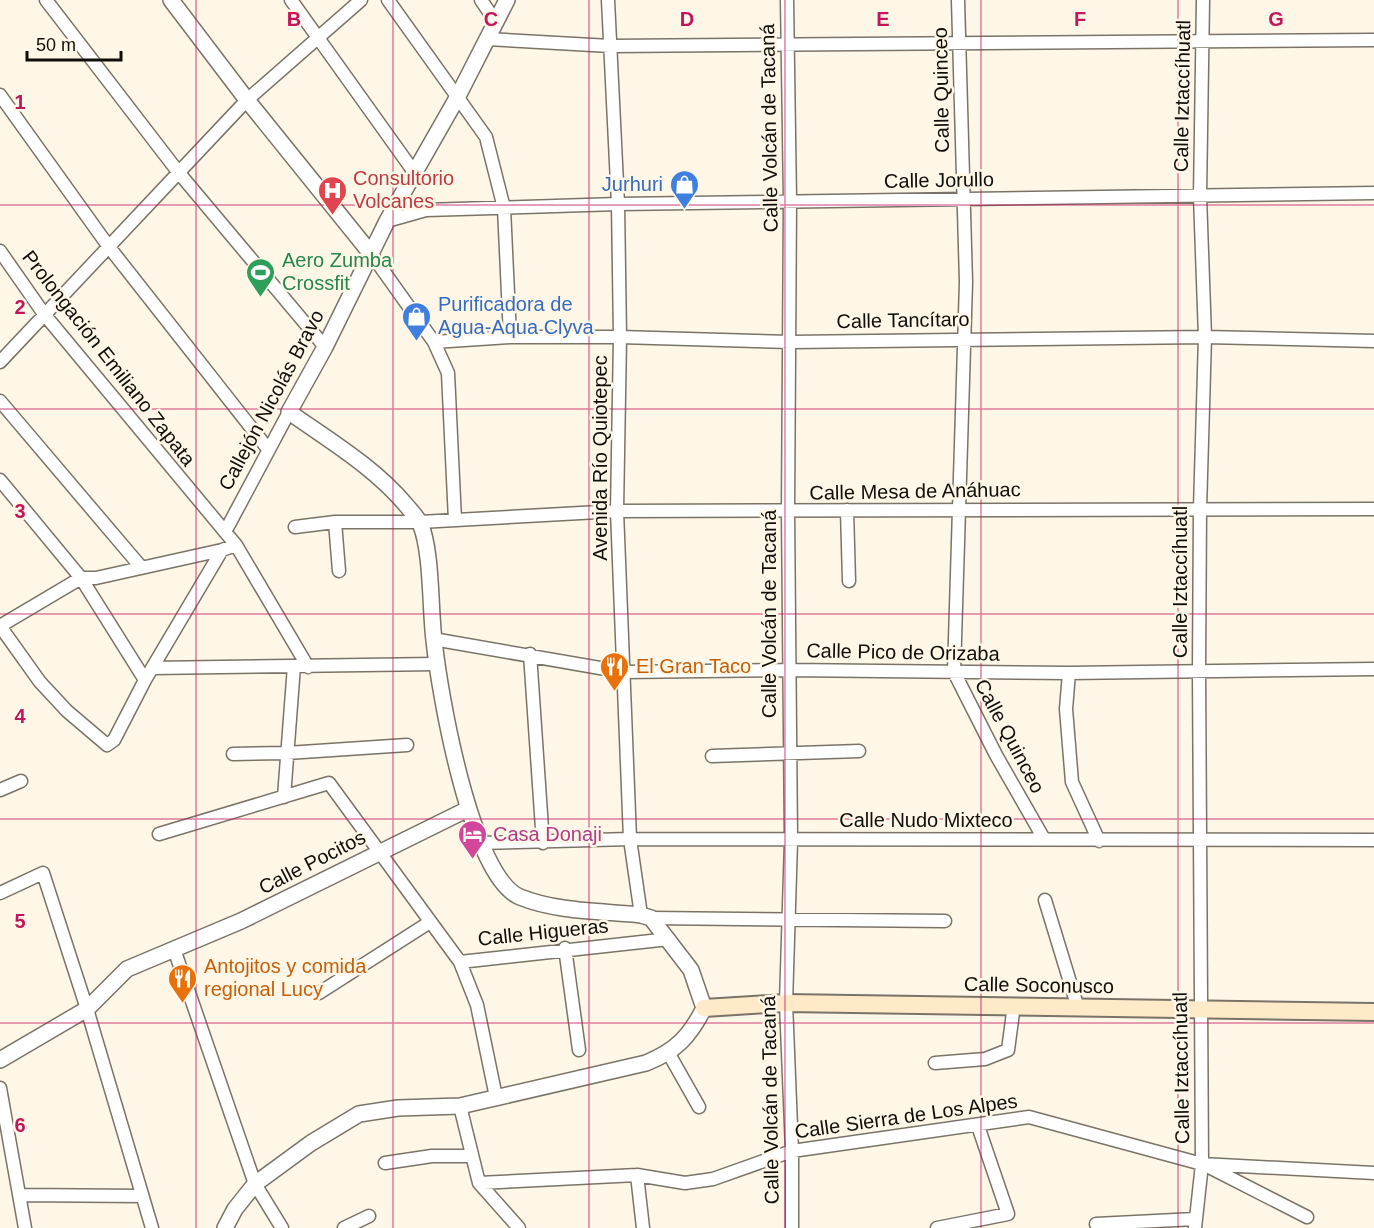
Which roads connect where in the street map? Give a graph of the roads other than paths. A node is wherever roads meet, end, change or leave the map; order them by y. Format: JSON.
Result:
{"nodes":[{"id":1,"x":46,"y":0,"type":"edge"},
{"id":2,"x":171,"y":0,"type":"edge"},
{"id":3,"x":291,"y":0,"type":"edge"},
{"id":4,"x":361,"y":0,"type":"edge"},
{"id":5,"x":387,"y":0,"type":"edge"},
{"id":6,"x":481,"y":0,"type":"edge"},
{"id":7,"x":507,"y":0,"type":"edge"},
{"id":8,"x":608,"y":0,"type":"edge"},
{"id":9,"x":787,"y":0,"type":"edge"},
{"id":10,"x":958,"y":0,"type":"edge"},
{"id":11,"x":1203,"y":0,"type":"edge"},
{"id":12,"x":496,"y":22,"type":"junction"},
{"id":13,"x":317,"y":37,"type":"junction"},
{"id":14,"x":487,"y":39,"type":"junction"},
{"id":15,"x":1202,"y":40,"type":"junction"},
{"id":16,"x":1374,"y":40,"type":"edge"},
{"id":17,"x":786,"y":43,"type":"junction"},
{"id":18,"x":959,"y":44,"type":"junction"},
{"id":19,"x":610,"y":46,"type":"junction"},
{"id":20,"x":0,"y":95,"type":"edge"},
{"id":21,"x":457,"y":98,"type":"junction"},
{"id":22,"x":247,"y":100,"type":"junction"},
{"id":23,"x":414,"y":172,"type":"junction"},
{"id":24,"x":179,"y":173,"type":"junction"},
{"id":25,"x":1374,"y":193,"type":"edge"},
{"id":26,"x":1200,"y":196,"type":"junction"},
{"id":27,"x":963,"y":200,"type":"junction"},
{"id":28,"x":790,"y":201,"type":"junction"},
{"id":29,"x":618,"y":204,"type":"junction"},
{"id":30,"x":504,"y":208,"type":"junction"},
{"id":31,"x":387,"y":221,"type":"junction"},
{"id":32,"x":109,"y":247,"type":"junction"},
{"id":33,"x":0,"y":251,"type":"edge"},
{"id":34,"x":372,"y":255,"type":"junction"},
{"id":35,"x":44,"y":314,"type":"junction"},
{"id":36,"x":510,"y":337,"type":"junction"},
{"id":37,"x":620,"y":337,"type":"junction"},
{"id":38,"x":1205,"y":337,"type":"junction"},
{"id":39,"x":965,"y":338,"type":"junction"},
{"id":40,"x":1374,"y":341,"type":"edge"},
{"id":41,"x":434,"y":342,"type":"junction"},
{"id":42,"x":791,"y":342,"type":"junction"},
{"id":43,"x":325,"y":347,"type":"junction"},
{"id":44,"x":0,"y":362,"type":"edge"},
{"id":45,"x":0,"y":401,"type":"edge"},
{"id":46,"x":289,"y":412,"type":"junction"},
{"id":47,"x":267,"y":449,"type":"junction"},
{"id":48,"x":0,"y":480,"type":"edge"},
{"id":49,"x":1200,"y":508,"type":"junction"},
{"id":50,"x":1374,"y":509,"type":"edge"},
{"id":51,"x":848,"y":510,"type":"junction"},
{"id":52,"x":958,"y":510,"type":"junction"},
{"id":53,"x":617,"y":511,"type":"junction"},
{"id":54,"x":788,"y":512,"type":"junction"},
{"id":55,"x":454,"y":520,"type":"junction"},
{"id":56,"x":335,"y":522,"type":"junction"},
{"id":57,"x":420,"y":522,"type":"junction"},
{"id":58,"x":295,"y":527,"type":"dead end"},
{"id":59,"x":225,"y":532,"type":"junction"},
{"id":60,"x":236,"y":545,"type":"junction"},
{"id":61,"x":222,"y":550,"type":"junction"},
{"id":62,"x":141,"y":567,"type":"junction"},
{"id":63,"x":339,"y":571,"type":"dead end"},
{"id":64,"x":81,"y":578,"type":"junction"},
{"id":65,"x":849,"y":581,"type":"dead end"},
{"id":66,"x":0,"y":626,"type":"edge"},
{"id":67,"x":434,"y":639,"type":"junction"},
{"id":68,"x":530,"y":654,"type":"junction"},
{"id":69,"x":436,"y":664,"type":"junction"},
{"id":70,"x":294,"y":666,"type":"junction"},
{"id":71,"x":308,"y":667,"type":"junction"},
{"id":72,"x":152,"y":668,"type":"junction"},
{"id":73,"x":1374,"y":669,"type":"edge"},
{"id":74,"x":789,"y":670,"type":"junction"},
{"id":75,"x":1199,"y":670,"type":"junction"},
{"id":76,"x":623,"y":672,"type":"junction"},
{"id":77,"x":954,"y":672,"type":"junction"},
{"id":78,"x":1069,"y":674,"type":"junction"},
{"id":79,"x":145,"y":680,"type":"junction"},
{"id":80,"x":407,"y":745,"type":"dead end"},
{"id":81,"x":790,"y":751,"type":"junction"},
{"id":82,"x":859,"y":751,"type":"dead end"},
{"id":83,"x":287,"y":753,"type":"junction"},
{"id":84,"x":233,"y":754,"type":"dead end"},
{"id":85,"x":712,"y":756,"type":"dead end"},
{"id":86,"x":21,"y":781,"type":"dead end"},
{"id":87,"x":0,"y":790,"type":"edge"},
{"id":88,"x":284,"y":797,"type":"junction"},
{"id":89,"x":468,"y":809,"type":"junction"},
{"id":90,"x":159,"y":834,"type":"dead end"},
{"id":91,"x":630,"y":839,"type":"junction"},
{"id":92,"x":1044,"y":839,"type":"junction"},
{"id":93,"x":1099,"y":840,"type":"junction"},
{"id":94,"x":1200,"y":840,"type":"junction"},
{"id":95,"x":1374,"y":840,"type":"edge"},
{"id":96,"x":791,"y":841,"type":"junction"},
{"id":97,"x":479,"y":843,"type":"junction"},
{"id":98,"x":543,"y":843,"type":"junction"},
{"id":99,"x":378,"y":853,"type":"junction"},
{"id":100,"x":0,"y":892,"type":"edge"},
{"id":101,"x":1045,"y":900,"type":"dead end"},
{"id":102,"x":646,"y":917,"type":"junction"},
{"id":103,"x":788,"y":920,"type":"junction"},
{"id":104,"x":945,"y":921,"type":"dead end"},
{"id":105,"x":430,"y":922,"type":"junction"},
{"id":106,"x":669,"y":939,"type":"junction"},
{"id":107,"x":174,"y":948,"type":"junction"},
{"id":108,"x":565,"y":948,"type":"junction"},
{"id":109,"x":460,"y":962,"type":"junction"},
{"id":110,"x":319,"y":993,"type":"dead end"},
{"id":111,"x":786,"y":1003,"type":"junction"},
{"id":112,"x":1014,"y":1005,"type":"junction"},
{"id":113,"x":1077,"y":1005,"type":"junction"},
{"id":114,"x":704,"y":1008,"type":"junction"},
{"id":115,"x":87,"y":1009,"type":"junction"},
{"id":116,"x":1200,"y":1009,"type":"junction"},
{"id":117,"x":1374,"y":1011,"type":"edge"},
{"id":118,"x":579,"y":1050,"type":"dead end"},
{"id":119,"x":669,"y":1054,"type":"junction"},
{"id":120,"x":0,"y":1060,"type":"edge"},
{"id":121,"x":935,"y":1063,"type":"dead end"},
{"id":122,"x":0,"y":1089,"type":"edge"},
{"id":123,"x":496,"y":1097,"type":"junction"},
{"id":124,"x":460,"y":1106,"type":"junction"},
{"id":125,"x":699,"y":1107,"type":"dead end"},
{"id":126,"x":978,"y":1126,"type":"junction"},
{"id":127,"x":792,"y":1151,"type":"junction"},
{"id":128,"x":472,"y":1156,"type":"junction"},
{"id":129,"x":385,"y":1163,"type":"dead end"},
{"id":130,"x":1202,"y":1164,"type":"junction"},
{"id":131,"x":1374,"y":1173,"type":"edge"},
{"id":132,"x":637,"y":1176,"type":"junction"},
{"id":133,"x":479,"y":1183,"type":"junction"},
{"id":134,"x":255,"y":1185,"type":"junction"},
{"id":135,"x":20,"y":1196,"type":"junction"},
{"id":136,"x":142,"y":1196,"type":"junction"},
{"id":137,"x":369,"y":1216,"type":"dead end"},
{"id":138,"x":1307,"y":1217,"type":"dead end"},
{"id":139,"x":1195,"y":1223,"type":"edge"},
{"id":140,"x":1096,"y":1224,"type":"dead end"},
{"id":141,"x":1147,"y":1225,"type":"edge"},
{"id":142,"x":25,"y":1228,"type":"edge"},
{"id":143,"x":152,"y":1228,"type":"edge"},
{"id":144,"x":225,"y":1228,"type":"edge"},
{"id":145,"x":282,"y":1228,"type":"edge"},
{"id":146,"x":344,"y":1228,"type":"edge"},
{"id":147,"x":519,"y":1228,"type":"edge"},
{"id":148,"x":643,"y":1228,"type":"edge"},
{"id":149,"x":792,"y":1228,"type":"edge"},
{"id":150,"x":944,"y":1228,"type":"edge"}],
"edges":[{"from":1,"to":24,"type":"street"},
{"from":2,"to":22,"type":"street"},
{"from":3,"to":13,"type":"street"},
{"from":4,"to":13,"type":"street"},
{"from":5,"to":21,"type":"street"},
{"from":6,"to":12,"type":"street"},
{"from":7,"to":12,"type":"street","name":"Callejón Nicolás Bravo"},
{"from":8,"to":19,"type":"street","name":"Avenida Río Quiotepec"},
{"from":9,"to":17,"type":"street","name":"Calle Volcán de Tacaná"},
{"from":10,"to":18,"type":"street","name":"Calle Quinceo"},
{"from":11,"to":15,"type":"street","name":"Calle Iztaccíhuatl"},
{"from":12,"to":14,"type":"street","name":"Callejón Nicolás Bravo"},
{"from":13,"to":22,"type":"street"},
{"from":13,"to":23,"type":"street"},
{"from":14,"to":19,"type":"street"},
{"from":14,"to":21,"type":"street","name":"Callejón Nicolás Bravo"},
{"from":15,"to":16,"type":"street"},
{"from":15,"to":18,"type":"street"},
{"from":15,"to":26,"type":"street","name":"Calle Iztaccíhuatl"},
{"from":17,"to":18,"type":"street"},
{"from":17,"to":19,"type":"street"},
{"from":17,"to":28,"type":"street","name":"Calle Volcán de Tacaná"},
{"from":18,"to":27,"type":"street","name":"Calle Quinceo"},
{"from":19,"to":29,"type":"street","name":"Avenida Río Quiotepec"},
{"from":20,"to":32,"type":"street"},
{"from":21,"to":23,"type":"street","name":"Callejón Nicolás Bravo"},
{"from":21,"to":30,"type":"street"},
{"from":22,"to":24,"type":"street"},
{"from":22,"to":34,"type":"street"},
{"from":23,"to":31,"type":"street","name":"Callejón Nicolás Bravo"},
{"from":24,"to":32,"type":"street"},
{"from":24,"to":43,"type":"street"},
{"from":25,"to":26,"type":"street","name":"Calle Jorullo"},
{"from":26,"to":27,"type":"street","name":"Calle Jorullo"},
{"from":26,"to":38,"type":"street","name":"Calle Iztaccíhuatl"},
{"from":27,"to":28,"type":"street","name":"Calle Jorullo"},
{"from":27,"to":39,"type":"street","name":"Calle Quinceo"},
{"from":28,"to":29,"type":"street","name":"Calle Jorullo"},
{"from":28,"to":42,"type":"street","name":"Calle Volcán de Tacaná"},
{"from":29,"to":30,"type":"street","name":"Calle Jorullo"},
{"from":29,"to":37,"type":"street","name":"Avenida Río Quiotepec"},
{"from":30,"to":31,"type":"street","name":"Calle Jorullo"},
{"from":30,"to":36,"type":"street"},
{"from":31,"to":34,"type":"street","name":"Callejón Nicolás Bravo"},
{"from":32,"to":35,"type":"street"},
{"from":32,"to":47,"type":"street"},
{"from":33,"to":35,"type":"street","name":"Prolongación Emiliano Zapata"},
{"from":34,"to":41,"type":"street"},
{"from":34,"to":43,"type":"street","name":"Callejón Nicolás Bravo"},
{"from":35,"to":44,"type":"street"},
{"from":35,"to":59,"type":"street","name":"Prolongación Emiliano Zapata"},
{"from":36,"to":37,"type":"street","name":"Calle Tancítaro"},
{"from":36,"to":41,"type":"street","name":"Calle Tancítaro"},
{"from":37,"to":42,"type":"street","name":"Calle Tancítaro"},
{"from":37,"to":53,"type":"street","name":"Avenida Río Quiotepec"},
{"from":38,"to":39,"type":"street","name":"Calle Tancítaro"},
{"from":38,"to":40,"type":"street","name":"Calle Tancítaro"},
{"from":38,"to":49,"type":"street","name":"Calle Iztaccíhuatl"},
{"from":39,"to":42,"type":"street","name":"Calle Tancítaro"},
{"from":39,"to":52,"type":"street","name":"Calle Quinceo"},
{"from":41,"to":55,"type":"street"},
{"from":42,"to":54,"type":"street","name":"Calle Volcán de Tacaná"},
{"from":43,"to":46,"type":"street","name":"Callejón Nicolás Bravo"},
{"from":45,"to":62,"type":"street"},
{"from":46,"to":47,"type":"street","name":"Callejón Nicolás Bravo"},
{"from":46,"to":57,"type":"street"},
{"from":47,"to":59,"type":"street","name":"Callejón Nicolás Bravo"},
{"from":48,"to":64,"type":"street"},
{"from":49,"to":50,"type":"street","name":"Calle Mesa de Anáhuac"},
{"from":49,"to":52,"type":"street","name":"Calle Mesa de Anáhuac"},
{"from":49,"to":75,"type":"street","name":"Calle Iztaccíhuatl"},
{"from":51,"to":52,"type":"street","name":"Calle Mesa de Anáhuac"},
{"from":51,"to":54,"type":"street","name":"Calle Mesa de Anáhuac"},
{"from":51,"to":65,"type":"street"},
{"from":52,"to":77,"type":"street","name":"Calle Quinceo"},
{"from":53,"to":54,"type":"street","name":"Calle Mesa de Anáhuac"},
{"from":53,"to":55,"type":"street","name":"Calle Mesa de Anáhuac"},
{"from":53,"to":76,"type":"street","name":"Avenida Río Quiotepec"},
{"from":54,"to":74,"type":"street","name":"Calle Volcán de Tacaná"},
{"from":55,"to":57,"type":"street","name":"Calle Mesa de Anáhuac"},
{"from":56,"to":57,"type":"street","name":"Calle Mesa de Anáhuac"},
{"from":56,"to":58,"type":"street","name":"Calle Mesa de Anáhuac"},
{"from":56,"to":63,"type":"street"},
{"from":57,"to":67,"type":"street"},
{"from":59,"to":60,"type":"street","name":"Prolongación Emiliano Zapata"},
{"from":60,"to":61,"type":"street"},
{"from":60,"to":71,"type":"street","name":"Prolongación Emiliano Zapata"},
{"from":61,"to":62,"type":"street"},
{"from":61,"to":72,"type":"street"},
{"from":62,"to":64,"type":"street"},
{"from":64,"to":66,"type":"street"},
{"from":64,"to":79,"type":"street"},
{"from":66,"to":79,"type":"street"},
{"from":67,"to":68,"type":"street","name":"Calle Pico de Orizaba"},
{"from":67,"to":69,"type":"street"},
{"from":68,"to":76,"type":"street","name":"Calle Pico de Orizaba"},
{"from":68,"to":98,"type":"street"},
{"from":69,"to":71,"type":"street"},
{"from":69,"to":89,"type":"street"},
{"from":70,"to":71,"type":"street"},
{"from":70,"to":72,"type":"street"},
{"from":70,"to":83,"type":"street"},
{"from":72,"to":79,"type":"street"},
{"from":73,"to":75,"type":"street","name":"Calle Pico de Orizaba"},
{"from":74,"to":76,"type":"street","name":"Calle Pico de Orizaba"},
{"from":74,"to":77,"type":"street","name":"Calle Pico de Orizaba"},
{"from":74,"to":81,"type":"street","name":"Calle Volcán de Tacaná"},
{"from":75,"to":78,"type":"street","name":"Calle Pico de Orizaba"},
{"from":75,"to":94,"type":"street","name":"Calle Iztaccíhuatl"},
{"from":76,"to":91,"type":"street","name":"Avenida Río Quiotepec"},
{"from":77,"to":78,"type":"street","name":"Calle Pico de Orizaba"},
{"from":77,"to":92,"type":"street","name":"Calle Quinceo"},
{"from":78,"to":93,"type":"street"},
{"from":80,"to":83,"type":"street"},
{"from":81,"to":82,"type":"street"},
{"from":81,"to":85,"type":"street"},
{"from":81,"to":96,"type":"street","name":"Calle Volcán de Tacaná"},
{"from":83,"to":84,"type":"street"},
{"from":83,"to":88,"type":"street"},
{"from":86,"to":87,"type":"street"},
{"from":88,"to":90,"type":"street","name":"Calle Higueras"},
{"from":88,"to":99,"type":"street","name":"Calle Higueras"},
{"from":89,"to":97,"type":"street"},
{"from":89,"to":99,"type":"street","name":"Calle Pocitos"},
{"from":91,"to":96,"type":"street","name":"Calle Nudo Mixteco"},
{"from":91,"to":98,"type":"street","name":"Calle Nudo Mixteco"},
{"from":91,"to":102,"type":"street","name":"Avenida Río Quiotepec"},
{"from":92,"to":93,"type":"street","name":"Calle Nudo Mixteco"},
{"from":92,"to":96,"type":"street","name":"Calle Nudo Mixteco"},
{"from":93,"to":94,"type":"street","name":"Calle Nudo Mixteco"},
{"from":94,"to":95,"type":"street","name":"Calle Nudo Mixteco"},
{"from":94,"to":116,"type":"street","name":"Calle Iztaccíhuatl"},
{"from":96,"to":103,"type":"street","name":"Calle Volcán de Tacaná"},
{"from":97,"to":98,"type":"street","name":"Calle Nudo Mixteco"},
{"from":97,"to":102,"type":"street"},
{"from":99,"to":105,"type":"street","name":"Calle Higueras"},
{"from":99,"to":107,"type":"street","name":"Calle Pocitos"},
{"from":100,"to":115,"type":"street"},
{"from":101,"to":113,"type":"street"},
{"from":102,"to":103,"type":"street"},
{"from":102,"to":106,"type":"street"},
{"from":103,"to":104,"type":"street"},
{"from":103,"to":111,"type":"street","name":"Calle Volcán de Tacaná"},
{"from":105,"to":109,"type":"street","name":"Calle Higueras"},
{"from":105,"to":110,"type":"street"},
{"from":106,"to":108,"type":"street","name":"Calle Higueras"},
{"from":106,"to":114,"type":"street"},
{"from":107,"to":115,"type":"street","name":"Calle Pocitos"},
{"from":107,"to":134,"type":"street"},
{"from":108,"to":109,"type":"street","name":"Calle Higueras"},
{"from":108,"to":118,"type":"street"},
{"from":109,"to":123,"type":"street"},
{"from":111,"to":112,"type":"main road","name":"Calle Soconusco"},
{"from":111,"to":114,"type":"main road","name":"Calle Soconusco"},
{"from":111,"to":127,"type":"street","name":"Calle Volcán de Tacaná"},
{"from":112,"to":113,"type":"main road","name":"Calle Soconusco"},
{"from":112,"to":121,"type":"street"},
{"from":113,"to":116,"type":"main road","name":"Calle Soconusco"},
{"from":114,"to":119,"type":"street"},
{"from":115,"to":120,"type":"street","name":"Calle Pocitos"},
{"from":115,"to":136,"type":"street"},
{"from":116,"to":117,"type":"main road","name":"Calle Soconusco"},
{"from":116,"to":130,"type":"street","name":"Calle Iztaccíhuatl"},
{"from":119,"to":123,"type":"street"},
{"from":119,"to":125,"type":"street"},
{"from":122,"to":135,"type":"street"},
{"from":123,"to":124,"type":"street"},
{"from":124,"to":128,"type":"street"},
{"from":124,"to":134,"type":"street"},
{"from":126,"to":127,"type":"street","name":"Calle Sierra de Los Alpes"},
{"from":126,"to":130,"type":"street","name":"Calle Sierra de Los Alpes"},
{"from":126,"to":150,"type":"street"},
{"from":127,"to":132,"type":"street","name":"Calle Sierra de Los Alpes"},
{"from":127,"to":149,"type":"street","name":"Calle Volcán de Tacaná"},
{"from":128,"to":129,"type":"street"},
{"from":128,"to":133,"type":"street"},
{"from":130,"to":131,"type":"street","name":"Calle Sierra de Los Alpes"},
{"from":130,"to":138,"type":"street"},
{"from":130,"to":139,"type":"street","name":"Calle Iztaccíhuatl"},
{"from":132,"to":133,"type":"street","name":"Calle Sierra de Los Alpes"},
{"from":132,"to":148,"type":"street"},
{"from":133,"to":147,"type":"street"},
{"from":134,"to":144,"type":"street"},
{"from":134,"to":145,"type":"street"},
{"from":135,"to":136,"type":"street"},
{"from":135,"to":142,"type":"street"},
{"from":136,"to":143,"type":"street"},
{"from":137,"to":146,"type":"street"},
{"from":139,"to":141,"type":"street"},
{"from":140,"to":141,"type":"street"}]}
